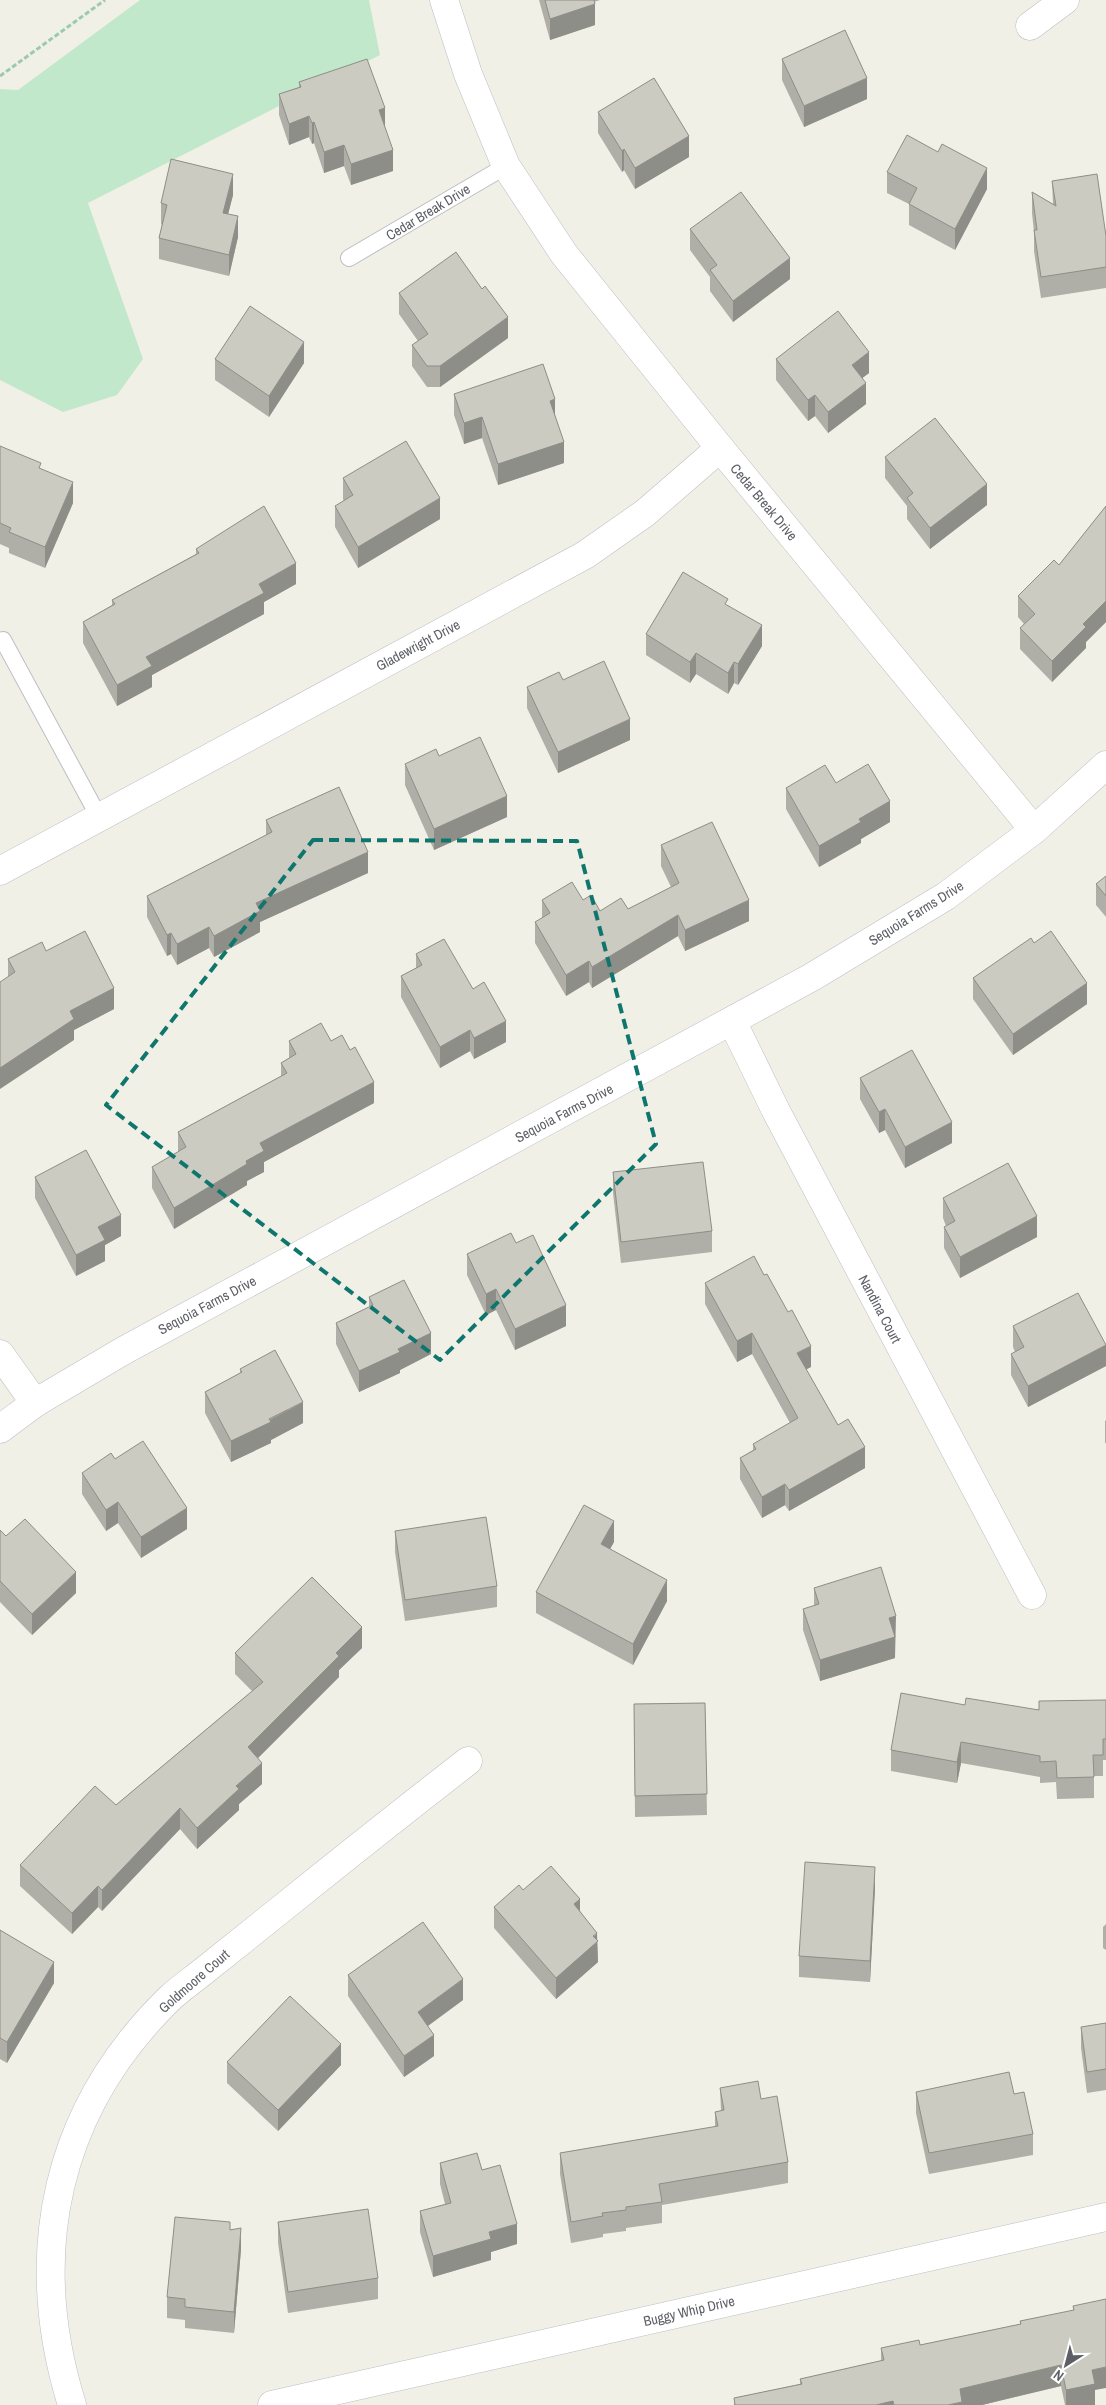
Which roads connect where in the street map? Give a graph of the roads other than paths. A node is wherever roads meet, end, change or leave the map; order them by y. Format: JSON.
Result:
{"nodes":[{"id":1,"x":444,"y":0,"type":"edge"},
{"id":2,"x":1065,"y":0,"type":"edge"},
{"id":3,"x":1030,"y":26,"type":"dead end"},
{"id":4,"x":506,"y":166,"type":"junction"},
{"id":5,"x":349,"y":258,"type":"dead end"},
{"id":6,"x":720,"y":448,"type":"junction"},
{"id":7,"x":3,"y":640,"type":"dead end"},
{"id":8,"x":1106,"y":765,"type":"edge"},
{"id":9,"x":99,"y":817,"type":"junction"},
{"id":10,"x":1034,"y":830,"type":"junction"},
{"id":11,"x":0,"y":871,"type":"edge"},
{"id":12,"x":732,"y":1021,"type":"junction"},
{"id":13,"x":0,"y":1354,"type":"edge"},
{"id":14,"x":35,"y":1403,"type":"junction"},
{"id":15,"x":0,"y":1429,"type":"edge"},
{"id":16,"x":1032,"y":1595,"type":"dead end"},
{"id":17,"x":468,"y":1760,"type":"dead end"},
{"id":18,"x":1106,"y":2217,"type":"edge"},
{"id":19,"x":72,"y":2405,"type":"edge"},
{"id":20,"x":272,"y":2405,"type":"edge"}],
"edges":[{"from":1,"to":4,"type":"street","name":"Cedar Break Drive"},
{"from":2,"to":3,"type":"street"},
{"from":4,"to":5,"type":"lane","name":"Cedar Break Drive"},
{"from":4,"to":6,"type":"street","name":"Cedar Break Drive"},
{"from":6,"to":9,"type":"street","name":"Gladewright Drive"},
{"from":6,"to":10,"type":"street","name":"Cedar Break Drive"},
{"from":7,"to":9,"type":"lane"},
{"from":8,"to":10,"type":"street","name":"Sequoia Farms Drive"},
{"from":9,"to":11,"type":"street","name":"Gladewright Drive"},
{"from":10,"to":12,"type":"street","name":"Sequoia Farms Drive"},
{"from":12,"to":14,"type":"street","name":"Sequoia Farms Drive"},
{"from":12,"to":16,"type":"street","name":"Nandina Court"},
{"from":13,"to":14,"type":"street"},
{"from":14,"to":15,"type":"street","name":"Sequoia Farms Drive"},
{"from":17,"to":19,"type":"street","name":"Goldmoore Court"},
{"from":18,"to":20,"type":"street","name":"Buggy Whip Drive"}]}
